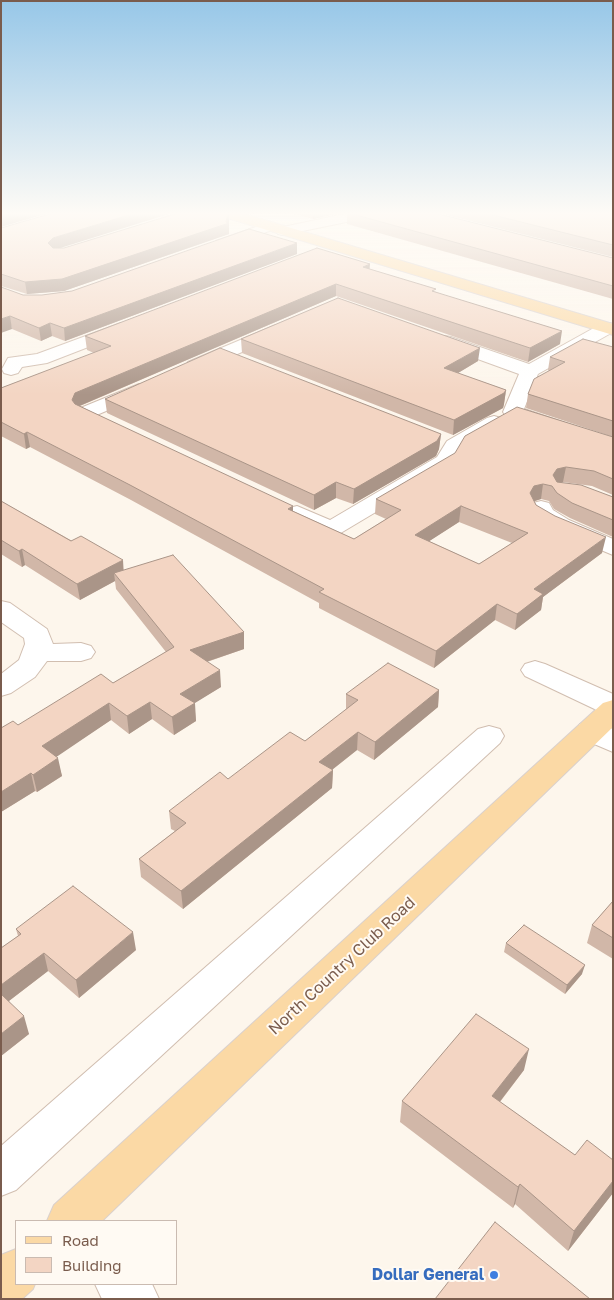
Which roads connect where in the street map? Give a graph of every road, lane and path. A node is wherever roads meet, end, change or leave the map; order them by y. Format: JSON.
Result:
{"nodes":[{"id":1,"x":427,"y":274,"type":"edge"},
{"id":2,"x":140,"y":321,"type":"edge"},
{"id":3,"x":288,"y":324,"type":"edge"},
{"id":4,"x":610,"y":329,"type":"edge"},
{"id":5,"x":428,"y":335,"type":"edge"},
{"id":6,"x":579,"y":344,"type":"junction"},
{"id":7,"x":604,"y":352,"type":"edge"},
{"id":8,"x":222,"y":354,"type":"junction"},
{"id":9,"x":9,"y":364,"type":"edge"},
{"id":10,"x":248,"y":364,"type":"edge"},
{"id":11,"x":530,"y":370,"type":"junction"},
{"id":12,"x":176,"y":374,"type":"edge"},
{"id":13,"x":158,"y":381,"type":"edge"},
{"id":14,"x":513,"y":412,"type":"junction"},
{"id":15,"x":110,"y":425,"type":"edge"},
{"id":16,"x":613,"y":446,"type":"edge"},
{"id":17,"x":278,"y":504,"type":"edge"},
{"id":18,"x":541,"y":508,"type":"edge"},
{"id":19,"x":613,"y":548,"type":"edge"},
{"id":20,"x":1,"y":609,"type":"edge"},
{"id":21,"x":80,"y":652,"type":"dead end"},
{"id":22,"x":36,"y":653,"type":"junction"},
{"id":23,"x":535,"y":670,"type":"dead end"},
{"id":24,"x":1,"y":686,"type":"edge"},
{"id":25,"x":607,"y":723,"type":"edge"},
{"id":26,"x":490,"y":736,"type":"dead end"},
{"id":27,"x":1,"y":1175,"type":"edge"},
{"id":28,"x":71,"y":1220,"type":"edge"},
{"id":29,"x":15,"y":1273,"type":"edge"},
{"id":30,"x":120,"y":1285,"type":"edge"},
{"id":31,"x":1,"y":1286,"type":"edge"},
{"id":32,"x":135,"y":1299,"type":"edge"}],
"edges":[{"from":1,"to":4,"type":"main road"},
{"from":2,"to":9,"type":"street"},
{"from":3,"to":8,"type":"street"},
{"from":4,"to":6,"type":"street"},
{"from":5,"to":11,"type":"street"},
{"from":6,"to":7,"type":"street"},
{"from":6,"to":11,"type":"street"},
{"from":8,"to":10,"type":"street"},
{"from":8,"to":12,"type":"street"},
{"from":11,"to":14,"type":"street"},
{"from":13,"to":15,"type":"street"},
{"from":14,"to":16,"type":"street"},
{"from":14,"to":17,"type":"street"},
{"from":18,"to":19,"type":"street"},
{"from":20,"to":22,"type":"street"},
{"from":21,"to":22,"type":"street"},
{"from":22,"to":24,"type":"street"},
{"from":23,"to":25,"type":"street"},
{"from":25,"to":28,"type":"main road","name":"North Country Club Road"},
{"from":26,"to":27,"type":"street"},
{"from":29,"to":31,"type":"main road"},
{"from":30,"to":32,"type":"street"}]}
